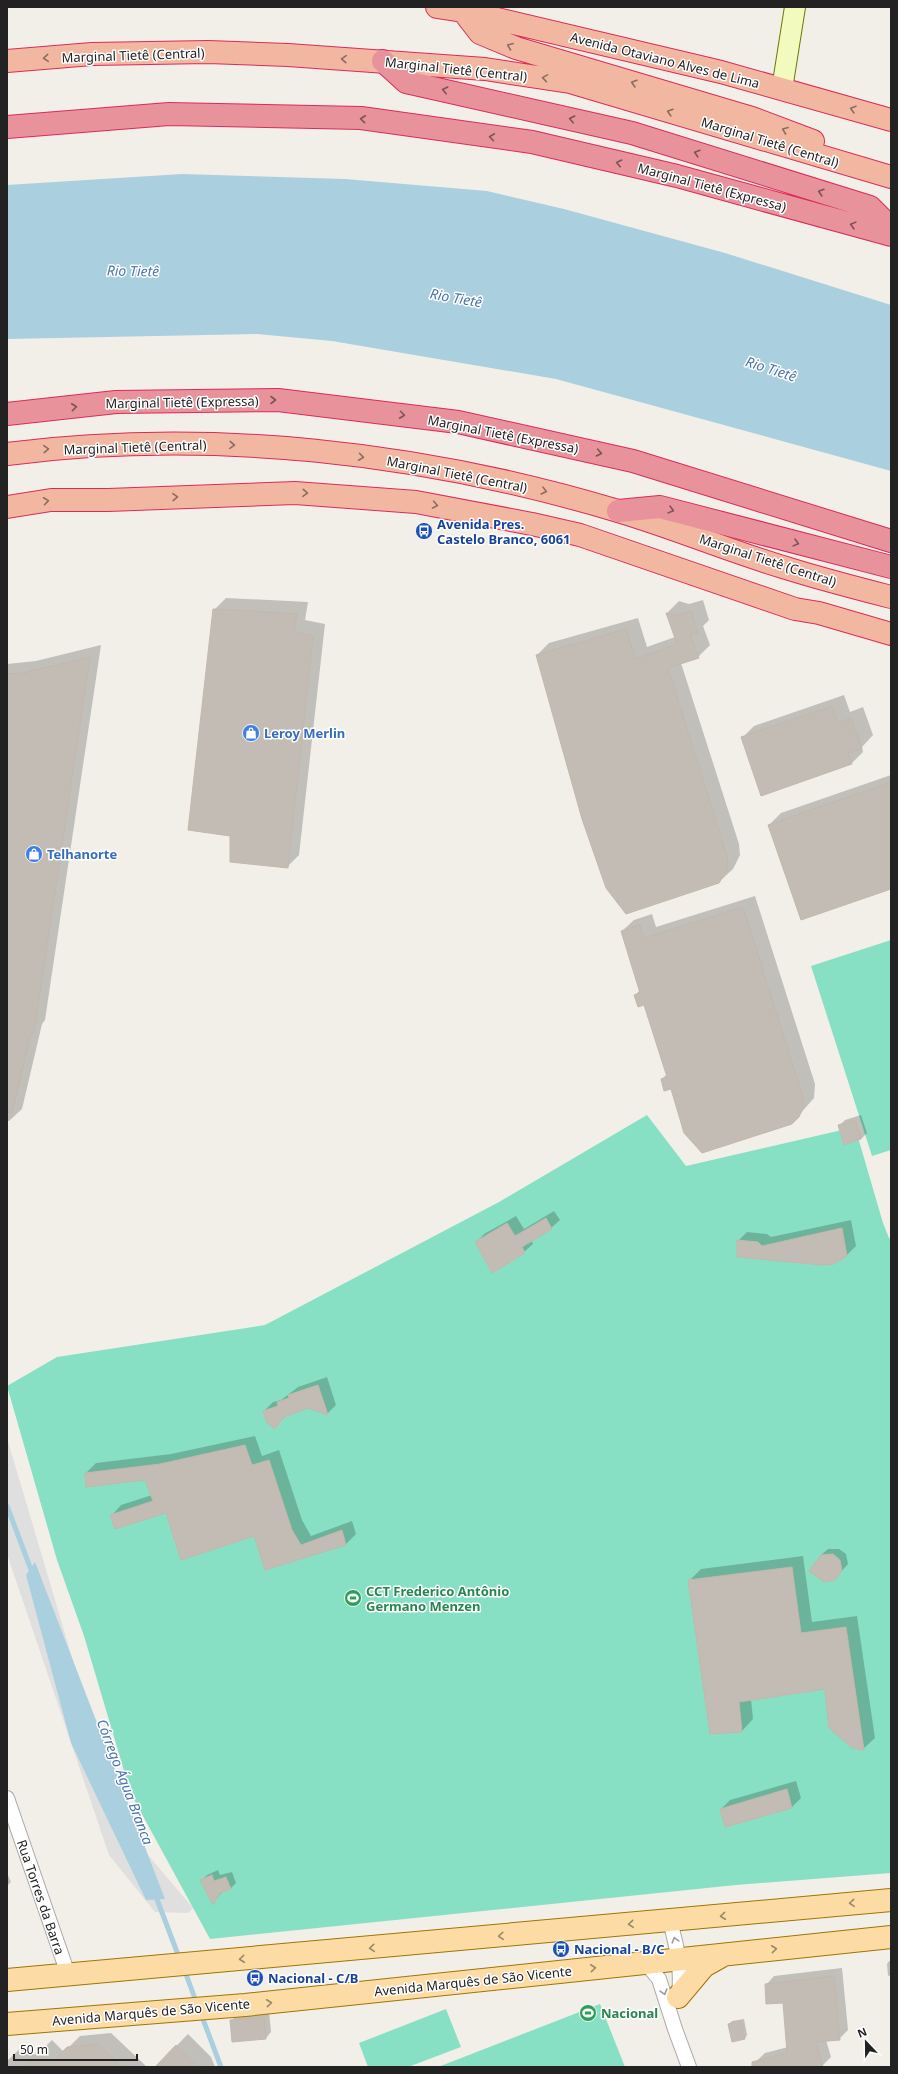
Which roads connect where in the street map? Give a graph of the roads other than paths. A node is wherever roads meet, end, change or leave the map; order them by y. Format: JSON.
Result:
{"nodes":[{"id":1,"x":436,"y":7,"type":"edge"},
{"id":2,"x":795,"y":7,"type":"edge"},
{"id":3,"x":463,"y":11,"type":"junction"},
{"id":4,"x":7,"y":61,"type":"edge"},
{"id":5,"x":383,"y":61,"type":"junction"},
{"id":6,"x":782,"y":89,"type":"junction"},
{"id":7,"x":891,"y":120,"type":"edge"},
{"id":8,"x":7,"y":127,"type":"edge"},
{"id":9,"x":869,"y":171,"type":"junction"},
{"id":10,"x":891,"y":177,"type":"edge"},
{"id":11,"x":891,"y":228,"type":"edge"},
{"id":12,"x":891,"y":235,"type":"edge"},
{"id":13,"x":7,"y":414,"type":"edge"},
{"id":14,"x":7,"y":454,"type":"edge"},
{"id":15,"x":7,"y":507,"type":"edge"},
{"id":16,"x":618,"y":511,"type":"junction"},
{"id":17,"x":891,"y":541,"type":"edge"},
{"id":18,"x":891,"y":567,"type":"edge"},
{"id":19,"x":891,"y":597,"type":"edge"},
{"id":20,"x":796,"y":609,"type":"junction"},
{"id":21,"x":891,"y":634,"type":"edge"},
{"id":22,"x":891,"y":646,"type":"edge"},
{"id":23,"x":7,"y":1798,"type":"edge"},
{"id":24,"x":891,"y":1900,"type":"edge"},
{"id":25,"x":670,"y":1921,"type":"junction"},
{"id":26,"x":891,"y":1937,"type":"edge"},
{"id":27,"x":735,"y":1954,"type":"junction"},
{"id":28,"x":680,"y":1959,"type":"junction"},
{"id":29,"x":640,"y":1963,"type":"junction"},
{"id":30,"x":68,"y":1974,"type":"junction"},
{"id":31,"x":7,"y":1980,"type":"edge"},
{"id":32,"x":678,"y":1997,"type":"junction"},
{"id":33,"x":7,"y":2024,"type":"edge"},
{"id":34,"x":674,"y":2029,"type":"junction"},
{"id":35,"x":689,"y":2067,"type":"edge"}],
"edges":[{"from":1,"to":3,"type":"highway","name":"Avenida Otaviano Alves de Lima"},
{"from":2,"to":6,"type":"main road"},
{"from":3,"to":6,"type":"highway","name":"Avenida Otaviano Alves de Lima"},
{"from":9,"to":3,"type":"highway","one_way":true},
{"from":5,"to":4,"type":"highway","name":"Marginal Tietê (Central)","one_way":true},
{"from":9,"to":5,"type":"highway","name":"Marginal Tietê (Central)","one_way":true},
{"from":11,"to":5,"type":"highway","one_way":true},
{"from":7,"to":6,"type":"highway","name":"Avenida Otaviano Alves de Lima","one_way":true},
{"from":12,"to":8,"type":"highway","name":"Marginal Tietê (Expressa)","one_way":true},
{"from":9,"to":10,"type":"highway","name":"Marginal Tietê (Central)"},
{"from":13,"to":17,"type":"highway","name":"Marginal Tietê (Expressa)","one_way":true},
{"from":14,"to":16,"type":"highway","name":"Marginal Tietê (Central)","one_way":true},
{"from":15,"to":20,"type":"highway","one_way":true},
{"from":16,"to":18,"type":"highway","one_way":true},
{"from":16,"to":19,"type":"highway","name":"Marginal Tietê (Central)"},
{"from":20,"to":21,"type":"highway"},
{"from":20,"to":22,"type":"highway"},
{"from":23,"to":30,"type":"street","name":"Rua Torres da Barra"},
{"from":24,"to":25,"type":"main road","one_way":true},
{"from":28,"to":25,"type":"street","one_way":true},
{"from":25,"to":30,"type":"main road","one_way":true},
{"from":27,"to":26,"type":"main road","name":"Avenida Marquês de São Vicente","one_way":true},
{"from":27,"to":28,"type":"main road","name":"Avenida Marquês de São Vicente"},
{"from":27,"to":32,"type":"main road"},
{"from":28,"to":29,"type":"main road","name":"Avenida Marquês de São Vicente"},
{"from":28,"to":32,"type":"street"},
{"from":33,"to":29,"type":"main road","name":"Avenida Marquês de São Vicente","one_way":true},
{"from":29,"to":34,"type":"street","one_way":true},
{"from":30,"to":31,"type":"main road"},
{"from":32,"to":34,"type":"street"},
{"from":34,"to":35,"type":"street"}]}
